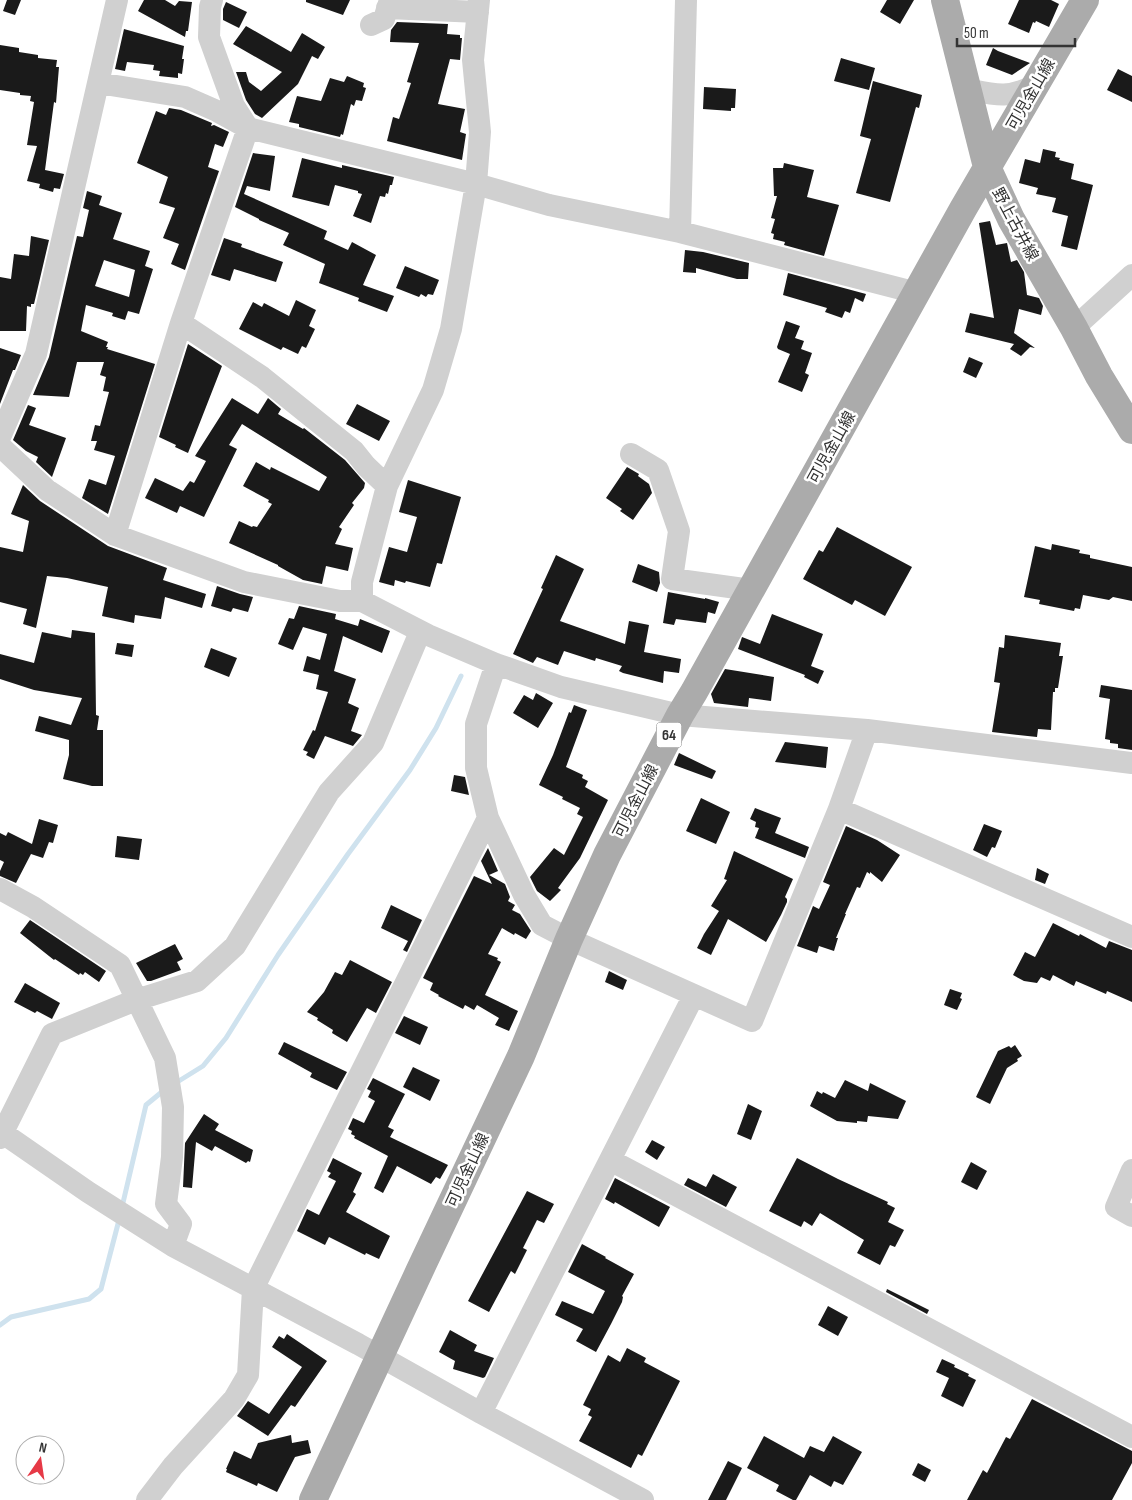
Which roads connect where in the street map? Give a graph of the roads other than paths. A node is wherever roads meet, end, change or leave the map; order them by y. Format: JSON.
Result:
{"nodes":[{"id":1,"x":117,"y":0,"type":"edge"},
{"id":2,"x":212,"y":0,"type":"edge"},
{"id":3,"x":686,"y":0,"type":"edge"},
{"id":4,"x":944,"y":0,"type":"edge"},
{"id":5,"x":1085,"y":0,"type":"edge"},
{"id":6,"x":388,"y":4,"type":"edge"},
{"id":7,"x":479,"y":6,"type":"edge"},
{"id":8,"x":371,"y":25,"type":"dead end"},
{"id":9,"x":98,"y":83,"type":"junction"},
{"id":10,"x":1035,"y":85,"type":"junction"},
{"id":11,"x":967,"y":89,"type":"junction"},
{"id":12,"x":248,"y":128,"type":"junction"},
{"id":13,"x":987,"y":167,"type":"junction"},
{"id":14,"x":476,"y":184,"type":"junction"},
{"id":15,"x":680,"y":232,"type":"junction"},
{"id":16,"x":1132,"y":275,"type":"edge"},
{"id":17,"x":917,"y":293,"type":"junction"},
{"id":18,"x":181,"y":323,"type":"junction"},
{"id":19,"x":1074,"y":328,"type":"junction"},
{"id":20,"x":1132,"y":430,"type":"edge"},
{"id":21,"x":0,"y":437,"type":"edge"},
{"id":22,"x":0,"y":446,"type":"edge"},
{"id":23,"x":631,"y":454,"type":"dead end"},
{"id":24,"x":387,"y":486,"type":"junction"},
{"id":25,"x":115,"y":535,"type":"junction"},
{"id":26,"x":751,"y":590,"type":"junction"},
{"id":27,"x":362,"y":601,"type":"junction"},
{"id":28,"x":420,"y":632,"type":"junction"},
{"id":29,"x":496,"y":664,"type":"junction"},
{"id":30,"x":680,"y":715,"type":"junction"},
{"id":31,"x":867,"y":730,"type":"junction"},
{"id":32,"x":1132,"y":763,"type":"edge"},
{"id":33,"x":839,"y":809,"type":"junction"},
{"id":34,"x":488,"y":818,"type":"junction"},
{"id":35,"x":0,"y":889,"type":"edge"},
{"id":36,"x":1132,"y":937,"type":"edge"},
{"id":37,"x":569,"y":939,"type":"junction"},
{"id":38,"x":694,"y":995,"type":"junction"},
{"id":39,"x":136,"y":1000,"type":"junction"},
{"id":40,"x":1,"y":1134,"type":"edge"},
{"id":41,"x":610,"y":1160,"type":"junction"},
{"id":42,"x":1132,"y":1170,"type":"edge"},
{"id":43,"x":1132,"y":1216,"type":"edge"},
{"id":44,"x":172,"y":1246,"type":"junction"},
{"id":45,"x":252,"y":1289,"type":"junction"},
{"id":46,"x":379,"y":1357,"type":"junction"},
{"id":47,"x":481,"y":1414,"type":"junction"},
{"id":48,"x":1132,"y":1437,"type":"edge"},
{"id":49,"x":148,"y":1500,"type":"edge"},
{"id":50,"x":314,"y":1500,"type":"edge"},
{"id":51,"x":643,"y":1500,"type":"edge"}],
"edges":[{"from":1,"to":9,"type":"street"},
{"from":2,"to":12,"type":"street"},
{"from":3,"to":15,"type":"street"},
{"from":4,"to":11,"type":"main road","name":"野上古井線"},
{"from":5,"to":10,"type":"main road","name":"可児金山線","number":"64"},
{"from":6,"to":7,"type":"street"},
{"from":6,"to":8,"type":"street"},
{"from":7,"to":14,"type":"street"},
{"from":9,"to":12,"type":"street"},
{"from":9,"to":21,"type":"street"},
{"from":10,"to":11,"type":"street"},
{"from":10,"to":13,"type":"main road","name":"可児金山線","number":"64"},
{"from":11,"to":13,"type":"main road","name":"野上古井線"},
{"from":12,"to":14,"type":"street"},
{"from":12,"to":18,"type":"street"},
{"from":13,"to":17,"type":"main road","name":"可児金山線","number":"64"},
{"from":13,"to":19,"type":"main road","name":"野上古井線"},
{"from":14,"to":15,"type":"street"},
{"from":14,"to":24,"type":"street"},
{"from":15,"to":17,"type":"street"},
{"from":16,"to":19,"type":"street"},
{"from":17,"to":26,"type":"main road","name":"可児金山線","number":"64"},
{"from":18,"to":24,"type":"street"},
{"from":18,"to":25,"type":"street"},
{"from":19,"to":20,"type":"main road","name":"野上古井線"},
{"from":22,"to":25,"type":"street"},
{"from":23,"to":26,"type":"street"},
{"from":24,"to":27,"type":"street"},
{"from":25,"to":27,"type":"street"},
{"from":26,"to":30,"type":"main road","name":"可児金山線","number":"64"},
{"from":27,"to":28,"type":"street"},
{"from":28,"to":29,"type":"street"},
{"from":28,"to":39,"type":"street"},
{"from":29,"to":30,"type":"street"},
{"from":29,"to":34,"type":"street"},
{"from":30,"to":31,"type":"street"},
{"from":30,"to":37,"type":"main road","name":"可児金山線","number":"64"},
{"from":31,"to":32,"type":"street"},
{"from":31,"to":33,"type":"street"},
{"from":33,"to":36,"type":"street"},
{"from":33,"to":38,"type":"street"},
{"from":34,"to":37,"type":"street"},
{"from":34,"to":45,"type":"street"},
{"from":35,"to":39,"type":"street"},
{"from":37,"to":38,"type":"street"},
{"from":37,"to":46,"type":"main road","name":"可児金山線","number":"64"},
{"from":38,"to":41,"type":"street"},
{"from":39,"to":40,"type":"street"},
{"from":39,"to":44,"type":"street"},
{"from":40,"to":44,"type":"street"},
{"from":41,"to":47,"type":"street"},
{"from":41,"to":48,"type":"street"},
{"from":42,"to":43,"type":"street"},
{"from":44,"to":45,"type":"street"},
{"from":45,"to":46,"type":"street"},
{"from":45,"to":49,"type":"street"},
{"from":46,"to":47,"type":"street"},
{"from":46,"to":50,"type":"main road","name":"可児金山線","number":"64"},
{"from":47,"to":51,"type":"street"}]}
